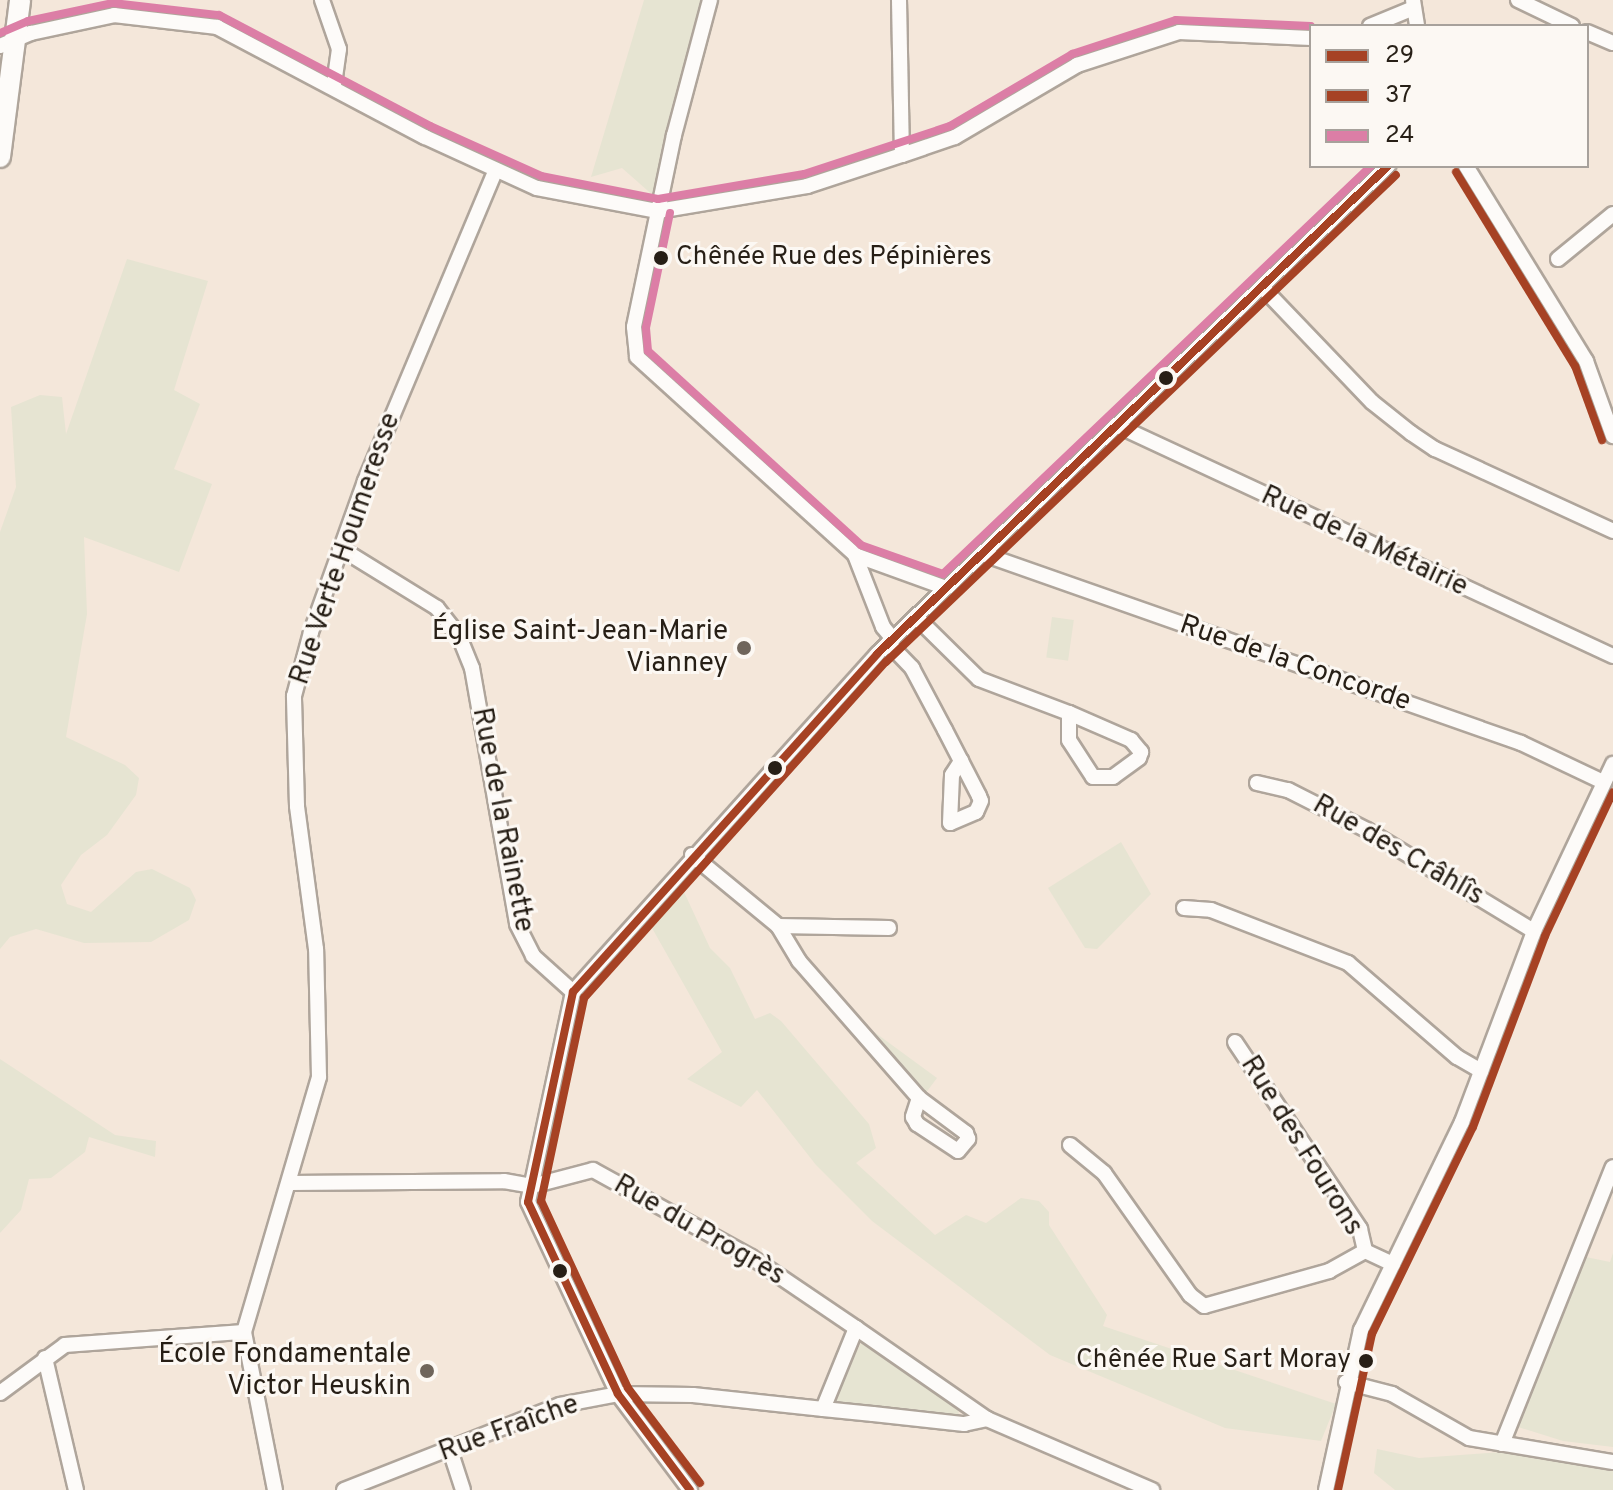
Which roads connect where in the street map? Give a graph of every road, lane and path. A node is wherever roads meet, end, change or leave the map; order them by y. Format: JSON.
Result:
{"nodes":[{"id":1,"x":20,"y":0,"type":"edge"},
{"id":2,"x":322,"y":0,"type":"edge"},
{"id":3,"x":710,"y":0,"type":"edge"},
{"id":4,"x":899,"y":0,"type":"edge"},
{"id":5,"x":1518,"y":0,"type":"edge"},
{"id":6,"x":1412,"y":4,"type":"edge"},
{"id":7,"x":1374,"y":24,"type":"edge"},
{"id":8,"x":1417,"y":24,"type":"edge"},
{"id":9,"x":1568,"y":24,"type":"edge"},
{"id":10,"x":1589,"y":33,"type":"edge"},
{"id":11,"x":1309,"y":38,"type":"edge"},
{"id":12,"x":9,"y":42,"type":"edge"},
{"id":13,"x":1613,"y":43,"type":"edge"},
{"id":14,"x":334,"y":86,"type":"junction"},
{"id":15,"x":902,"y":155,"type":"junction"},
{"id":16,"x":0,"y":157,"type":"edge"},
{"id":17,"x":1386,"y":168,"type":"edge"},
{"id":18,"x":1467,"y":168,"type":"edge"},
{"id":19,"x":496,"y":170,"type":"junction"},
{"id":20,"x":658,"y":211,"type":"junction"},
{"id":21,"x":1613,"y":214,"type":"edge"},
{"id":22,"x":1558,"y":259,"type":"dead end"},
{"id":23,"x":1262,"y":287,"type":"junction"},
{"id":24,"x":1116,"y":425,"type":"junction"},
{"id":25,"x":1613,"y":436,"type":"edge"},
{"id":26,"x":1613,"y":531,"type":"edge"},
{"id":27,"x":340,"y":548,"type":"junction"},
{"id":28,"x":983,"y":554,"type":"junction"},
{"id":29,"x":855,"y":555,"type":"junction"},
{"id":30,"x":946,"y":588,"type":"junction"},
{"id":31,"x":916,"y":617,"type":"junction"},
{"id":32,"x":891,"y":641,"type":"junction"},
{"id":33,"x":1613,"y":656,"type":"edge"},
{"id":34,"x":1069,"y":713,"type":"junction"},
{"id":35,"x":961,"y":761,"type":"dead end"},
{"id":36,"x":1613,"y":764,"type":"edge"},
{"id":37,"x":1603,"y":782,"type":"junction"},
{"id":38,"x":1257,"y":783,"type":"dead end"},
{"id":39,"x":692,"y":855,"type":"junction"},
{"id":40,"x":1184,"y":908,"type":"dead end"},
{"id":41,"x":778,"y":926,"type":"junction"},
{"id":42,"x":889,"y":928,"type":"dead end"},
{"id":43,"x":1534,"y":931,"type":"junction"},
{"id":44,"x":573,"y":992,"type":"junction"},
{"id":45,"x":1235,"y":1042,"type":"dead end"},
{"id":46,"x":1481,"y":1071,"type":"junction"},
{"id":47,"x":919,"y":1098,"type":"dead end"},
{"id":48,"x":1070,"y":1145,"type":"dead end"},
{"id":49,"x":1613,"y":1167,"type":"edge"},
{"id":50,"x":290,"y":1183,"type":"junction"},
{"id":51,"x":532,"y":1186,"type":"junction"},
{"id":52,"x":1365,"y":1251,"type":"junction"},
{"id":53,"x":1393,"y":1264,"type":"junction"},
{"id":54,"x":856,"y":1328,"type":"junction"},
{"id":55,"x":244,"y":1332,"type":"junction"},
{"id":56,"x":45,"y":1358,"type":"junction"},
{"id":57,"x":1346,"y":1382,"type":"junction"},
{"id":58,"x":0,"y":1393,"type":"edge"},
{"id":59,"x":618,"y":1394,"type":"junction"},
{"id":60,"x":823,"y":1409,"type":"junction"},
{"id":61,"x":987,"y":1419,"type":"junction"},
{"id":62,"x":1502,"y":1444,"type":"junction"},
{"id":63,"x":450,"y":1450,"type":"junction"},
{"id":64,"x":1613,"y":1462,"type":"edge"},
{"id":65,"x":76,"y":1490,"type":"edge"},
{"id":66,"x":275,"y":1490,"type":"edge"},
{"id":67,"x":344,"y":1490,"type":"edge"},
{"id":68,"x":463,"y":1490,"type":"edge"},
{"id":69,"x":690,"y":1490,"type":"edge"},
{"id":70,"x":1152,"y":1490,"type":"edge"},
{"id":71,"x":1326,"y":1490,"type":"edge"}],
"edges":[{"from":1,"to":12,"type":"street"},
{"from":2,"to":14,"type":"street"},
{"from":3,"to":20,"type":"street"},
{"from":4,"to":15,"type":"street"},
{"from":5,"to":9,"type":"street"},
{"from":6,"to":7,"type":"street"},
{"from":6,"to":8,"type":"street"},
{"from":10,"to":13,"type":"street"},
{"from":11,"to":15,"type":"street"},
{"from":12,"to":14,"type":"street"},
{"from":12,"to":16,"type":"street"},
{"from":14,"to":19,"type":"street"},
{"from":15,"to":20,"type":"street"},
{"from":17,"to":23,"type":"street"},
{"from":18,"to":25,"type":"street"},
{"from":19,"to":20,"type":"street"},
{"from":19,"to":27,"type":"street","name":"Rue Verte Houmeresse"},
{"from":20,"to":29,"type":"street"},
{"from":21,"to":22,"type":"street"},
{"from":23,"to":24,"type":"street"},
{"from":23,"to":26,"type":"street"},
{"from":24,"to":28,"type":"street"},
{"from":24,"to":33,"type":"street","name":"Rue de la Métairie"},
{"from":27,"to":44,"type":"street","name":"Rue de la Rainette"},
{"from":27,"to":50,"type":"street","name":"Rue Verte Houmeresse"},
{"from":28,"to":30,"type":"street"},
{"from":28,"to":37,"type":"street","name":"Rue de la Concorde"},
{"from":29,"to":30,"type":"street"},
{"from":29,"to":32,"type":"street"},
{"from":30,"to":31,"type":"street"},
{"from":31,"to":32,"type":"street"},
{"from":31,"to":34,"type":"street"},
{"from":32,"to":35,"type":"street"},
{"from":32,"to":39,"type":"street"},
{"from":34,"to":34,"type":"street"},
{"from":36,"to":37,"type":"street"},
{"from":37,"to":43,"type":"street"},
{"from":38,"to":43,"type":"street","name":"Rue des Crâhlîs"},
{"from":39,"to":41,"type":"street"},
{"from":39,"to":44,"type":"street"},
{"from":40,"to":46,"type":"street"},
{"from":41,"to":42,"type":"street"},
{"from":41,"to":47,"type":"street"},
{"from":43,"to":46,"type":"street"},
{"from":44,"to":51,"type":"street"},
{"from":45,"to":52,"type":"street","name":"Rue des Fourons"},
{"from":46,"to":53,"type":"street"},
{"from":48,"to":52,"type":"street"},
{"from":49,"to":62,"type":"street"},
{"from":50,"to":51,"type":"street"},
{"from":50,"to":55,"type":"street","name":"Rue Verte Houmeresse"},
{"from":51,"to":54,"type":"street","name":"Rue du Progrès"},
{"from":51,"to":59,"type":"street"},
{"from":52,"to":53,"type":"street"},
{"from":53,"to":57,"type":"street"},
{"from":54,"to":60,"type":"street"},
{"from":54,"to":61,"type":"street","name":"Rue du Progrès"},
{"from":55,"to":56,"type":"street"},
{"from":55,"to":66,"type":"street"},
{"from":56,"to":58,"type":"street"},
{"from":56,"to":65,"type":"street"},
{"from":57,"to":62,"type":"street"},
{"from":57,"to":71,"type":"street"},
{"from":59,"to":60,"type":"street","name":"Rue Fraîche"},
{"from":59,"to":63,"type":"street","name":"Rue Fraîche"},
{"from":59,"to":69,"type":"street"},
{"from":60,"to":61,"type":"street","name":"Rue Fraîche"},
{"from":61,"to":70,"type":"street","name":"Rue du Progrès"},
{"from":62,"to":64,"type":"street"},
{"from":63,"to":67,"type":"street","name":"Rue Fraîche"},
{"from":63,"to":68,"type":"street"}]}
